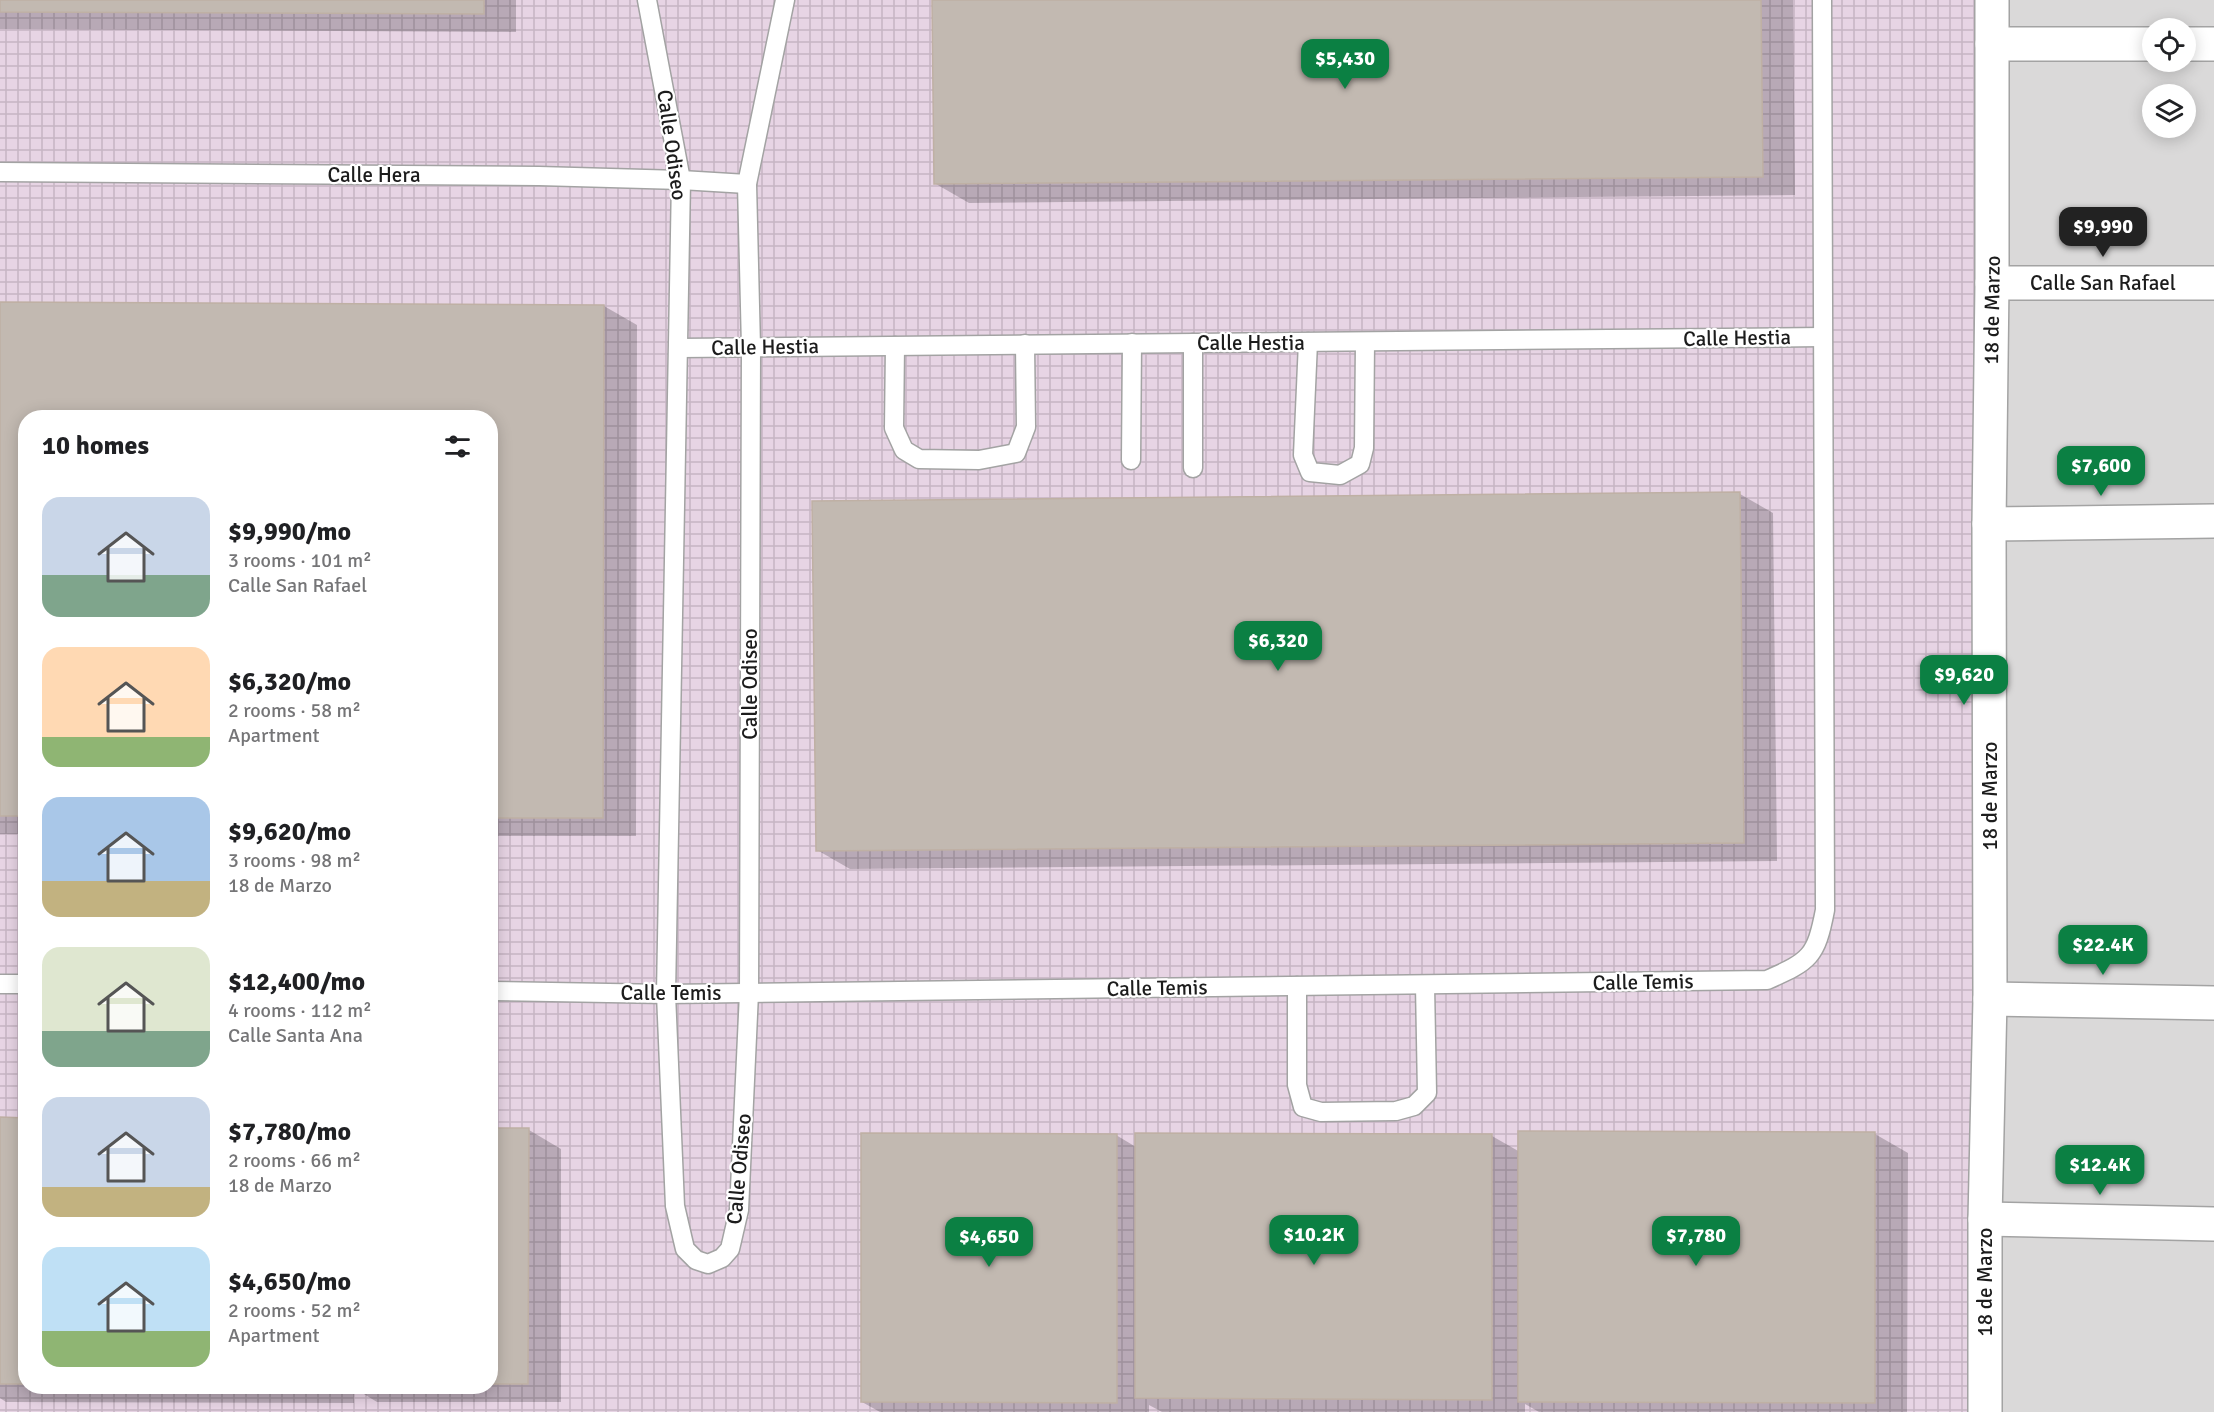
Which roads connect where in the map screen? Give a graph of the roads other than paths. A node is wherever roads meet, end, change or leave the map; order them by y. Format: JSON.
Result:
{"nodes":[{"id":1,"x":647,"y":0,"type":"edge"},
{"id":2,"x":785,"y":0,"type":"edge"},
{"id":3,"x":1822,"y":0,"type":"edge"},
{"id":4,"x":1992,"y":0,"type":"edge"},
{"id":5,"x":1992,"y":44,"type":"junction"},
{"id":6,"x":2142,"y":44,"type":"edge"},
{"id":7,"x":2196,"y":44,"type":"edge"},
{"id":8,"x":2214,"y":44,"type":"edge"},
{"id":9,"x":0,"y":172,"type":"edge"},
{"id":10,"x":681,"y":180,"type":"junction"},
{"id":11,"x":747,"y":184,"type":"junction"},
{"id":12,"x":1992,"y":283,"type":"junction"},
{"id":13,"x":2214,"y":283,"type":"edge"},
{"id":14,"x":1822,"y":337,"type":"junction"},
{"id":15,"x":1308,"y":342,"type":"junction"},
{"id":16,"x":1365,"y":342,"type":"junction"},
{"id":17,"x":1132,"y":343,"type":"junction"},
{"id":18,"x":1193,"y":343,"type":"junction"},
{"id":19,"x":1025,"y":344,"type":"junction"},
{"id":20,"x":895,"y":345,"type":"junction"},
{"id":21,"x":751,"y":347,"type":"junction"},
{"id":22,"x":679,"y":348,"type":"junction"},
{"id":23,"x":1131,"y":460,"type":"dead end"},
{"id":24,"x":1192,"y":468,"type":"dead end"},
{"id":25,"x":2214,"y":521,"type":"edge"},
{"id":26,"x":1989,"y":524,"type":"junction"},
{"id":27,"x":0,"y":984,"type":"edge"},
{"id":28,"x":18,"y":984,"type":"edge"},
{"id":29,"x":1425,"y":985,"type":"junction"},
{"id":30,"x":1297,"y":986,"type":"junction"},
{"id":31,"x":498,"y":992,"type":"edge"},
{"id":32,"x":749,"y":993,"type":"junction"},
{"id":33,"x":666,"y":994,"type":"junction"},
{"id":34,"x":1990,"y":999,"type":"junction"},
{"id":35,"x":2214,"y":1003,"type":"edge"},
{"id":36,"x":1985,"y":1219,"type":"junction"},
{"id":37,"x":2214,"y":1224,"type":"edge"},
{"id":38,"x":1985,"y":1412,"type":"edge"}],
"edges":[{"from":1,"to":10,"type":"lane","name":"Calle Odiseo"},
{"from":2,"to":11,"type":"lane","name":"Calle Odiseo"},
{"from":3,"to":14,"type":"lane"},
{"from":4,"to":5,"type":"street","name":"18 de Marzo"},
{"from":5,"to":6,"type":"street"},
{"from":5,"to":12,"type":"street","name":"18 de Marzo"},
{"from":7,"to":8,"type":"street"},
{"from":9,"to":10,"type":"lane","name":"Calle Hera"},
{"from":10,"to":11,"type":"lane","name":"Calle Hera"},
{"from":10,"to":22,"type":"lane","name":"Calle Odiseo"},
{"from":11,"to":21,"type":"lane","name":"Calle Odiseo"},
{"from":12,"to":13,"type":"street","name":"Calle San Rafael"},
{"from":12,"to":26,"type":"street","name":"18 de Marzo"},
{"from":14,"to":16,"type":"lane","name":"Calle Hestia"},
{"from":14,"to":29,"type":"lane","name":"Calle Temis"},
{"from":15,"to":16,"type":"lane","name":"Calle Hestia"},
{"from":15,"to":16,"type":"lane"},
{"from":15,"to":18,"type":"lane","name":"Calle Hestia"},
{"from":17,"to":18,"type":"lane","name":"Calle Hestia"},
{"from":17,"to":19,"type":"lane","name":"Calle Hestia"},
{"from":17,"to":23,"type":"lane"},
{"from":18,"to":24,"type":"lane"},
{"from":19,"to":20,"type":"lane","name":"Calle Hestia"},
{"from":19,"to":20,"type":"lane"},
{"from":20,"to":21,"type":"lane","name":"Calle Hestia"},
{"from":21,"to":22,"type":"lane","name":"Calle Hestia"},
{"from":21,"to":32,"type":"lane","name":"Calle Odiseo"},
{"from":22,"to":33,"type":"lane","name":"Calle Odiseo"},
{"from":25,"to":26,"type":"street"},
{"from":26,"to":34,"type":"street","name":"18 de Marzo"},
{"from":27,"to":28,"type":"lane"},
{"from":29,"to":30,"type":"lane","name":"Calle Temis"},
{"from":29,"to":30,"type":"lane"},
{"from":30,"to":32,"type":"lane","name":"Calle Temis"},
{"from":31,"to":33,"type":"lane","name":"Calle Temis"},
{"from":32,"to":33,"type":"lane","name":"Calle Temis"},
{"from":32,"to":33,"type":"lane","name":"Calle Odiseo"},
{"from":34,"to":35,"type":"street"},
{"from":34,"to":36,"type":"street","name":"18 de Marzo"},
{"from":36,"to":37,"type":"street"},
{"from":36,"to":38,"type":"street","name":"18 de Marzo"}]}
